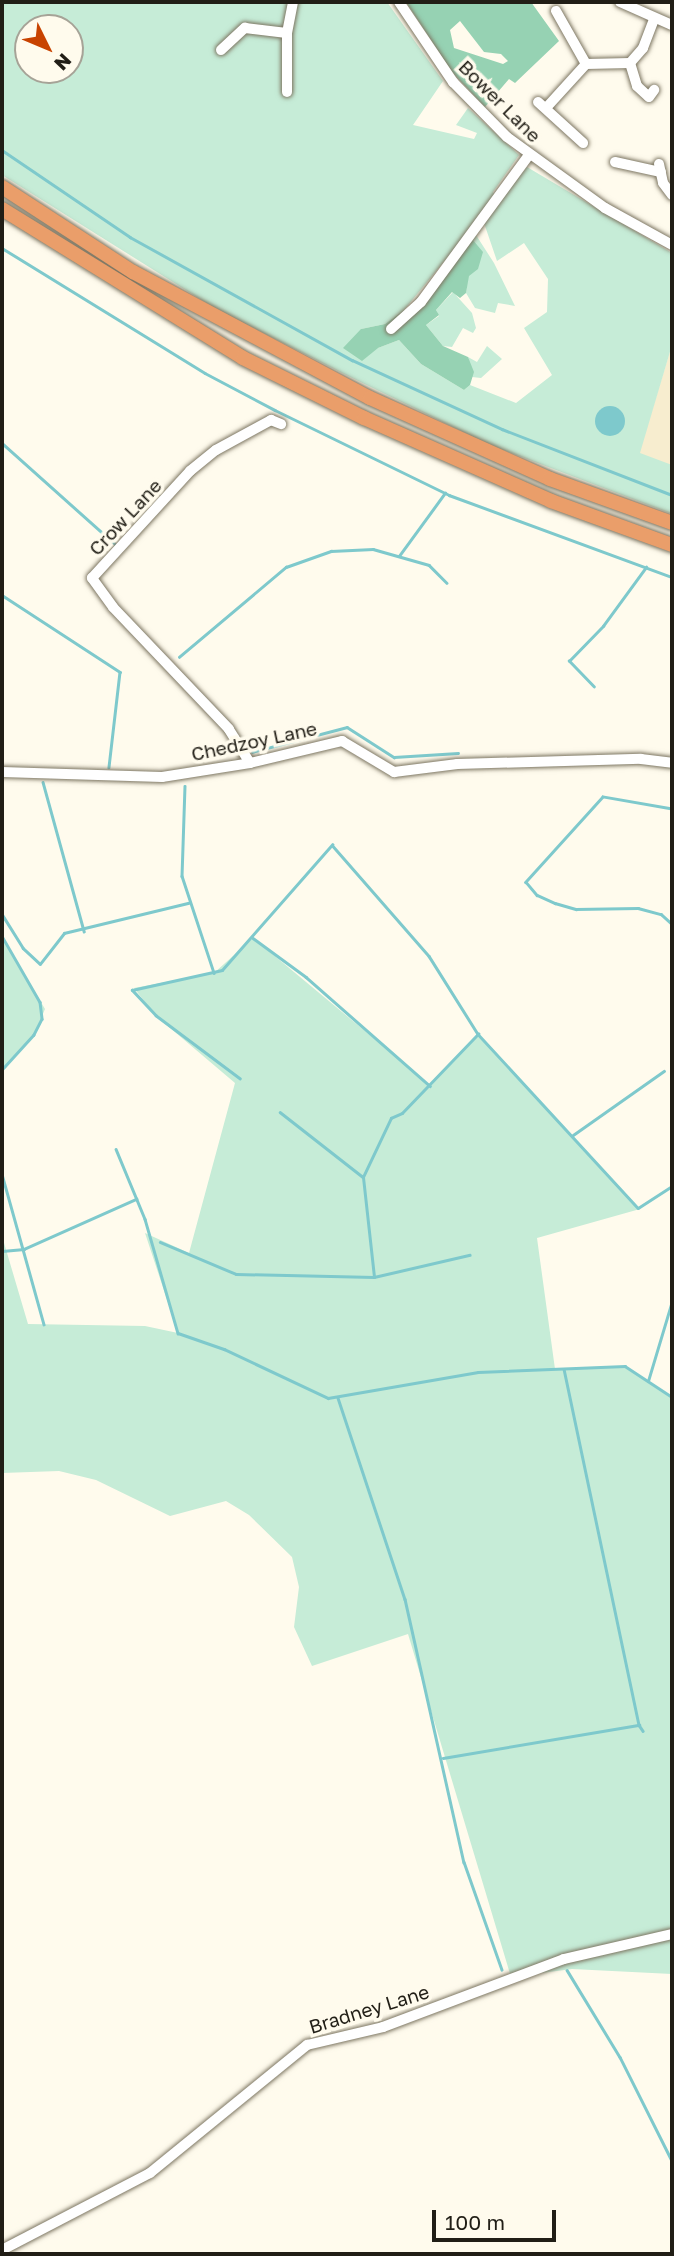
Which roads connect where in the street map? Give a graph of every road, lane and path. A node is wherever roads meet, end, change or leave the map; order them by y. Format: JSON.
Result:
{"nodes":[{"id":1,"x":293,"y":2,"type":"edge"},
{"id":2,"x":399,"y":2,"type":"edge"},
{"id":3,"x":565,"y":2,"type":"edge"},
{"id":4,"x":620,"y":2,"type":"edge"},
{"id":5,"x":654,"y":19,"type":"junction"},
{"id":6,"x":672,"y":25,"type":"edge"},
{"id":7,"x":287,"y":33,"type":"junction"},
{"id":8,"x":221,"y":50,"type":"dead end"},
{"id":9,"x":630,"y":63,"type":"junction"},
{"id":10,"x":586,"y":64,"type":"junction"},
{"id":11,"x":287,"y":92,"type":"dead end"},
{"id":12,"x":653,"y":96,"type":"dead end"},
{"id":13,"x":583,"y":143,"type":"dead end"},
{"id":14,"x":529,"y":155,"type":"junction"},
{"id":15,"x":615,"y":162,"type":"dead end"},
{"id":16,"x":2,"y":187,"type":"edge"},
{"id":17,"x":672,"y":195,"type":"edge"},
{"id":18,"x":2,"y":209,"type":"edge"},
{"id":19,"x":672,"y":245,"type":"edge"},
{"id":20,"x":391,"y":329,"type":"dead end"},
{"id":21,"x":281,"y":424,"type":"dead end"},
{"id":22,"x":672,"y":523,"type":"edge"},
{"id":23,"x":672,"y":545,"type":"edge"},
{"id":24,"x":250,"y":763,"type":"junction"},
{"id":25,"x":672,"y":763,"type":"edge"},
{"id":26,"x":2,"y":772,"type":"edge"},
{"id":27,"x":672,"y":1934,"type":"edge"},
{"id":28,"x":2,"y":2250,"type":"edge"}],
"edges":[{"from":1,"to":7,"type":"street"},
{"from":2,"to":14,"type":"street","name":"Bower Lane"},
{"from":3,"to":10,"type":"street"},
{"from":4,"to":5,"type":"street"},
{"from":5,"to":6,"type":"street"},
{"from":5,"to":9,"type":"street"},
{"from":7,"to":8,"type":"street"},
{"from":7,"to":11,"type":"street"},
{"from":9,"to":10,"type":"street"},
{"from":9,"to":12,"type":"street"},
{"from":10,"to":13,"type":"street"},
{"from":14,"to":19,"type":"street","name":"Bower Lane"},
{"from":14,"to":20,"type":"street"},
{"from":15,"to":17,"type":"street"},
{"from":16,"to":22,"type":"highway"},
{"from":18,"to":23,"type":"highway"},
{"from":21,"to":24,"type":"street","name":"Crow Lane"},
{"from":24,"to":25,"type":"street","name":"Chedzoy Lane"},
{"from":24,"to":26,"type":"street","name":"Chedzoy Lane"},
{"from":27,"to":28,"type":"street","name":"Bradney Lane"}]}
